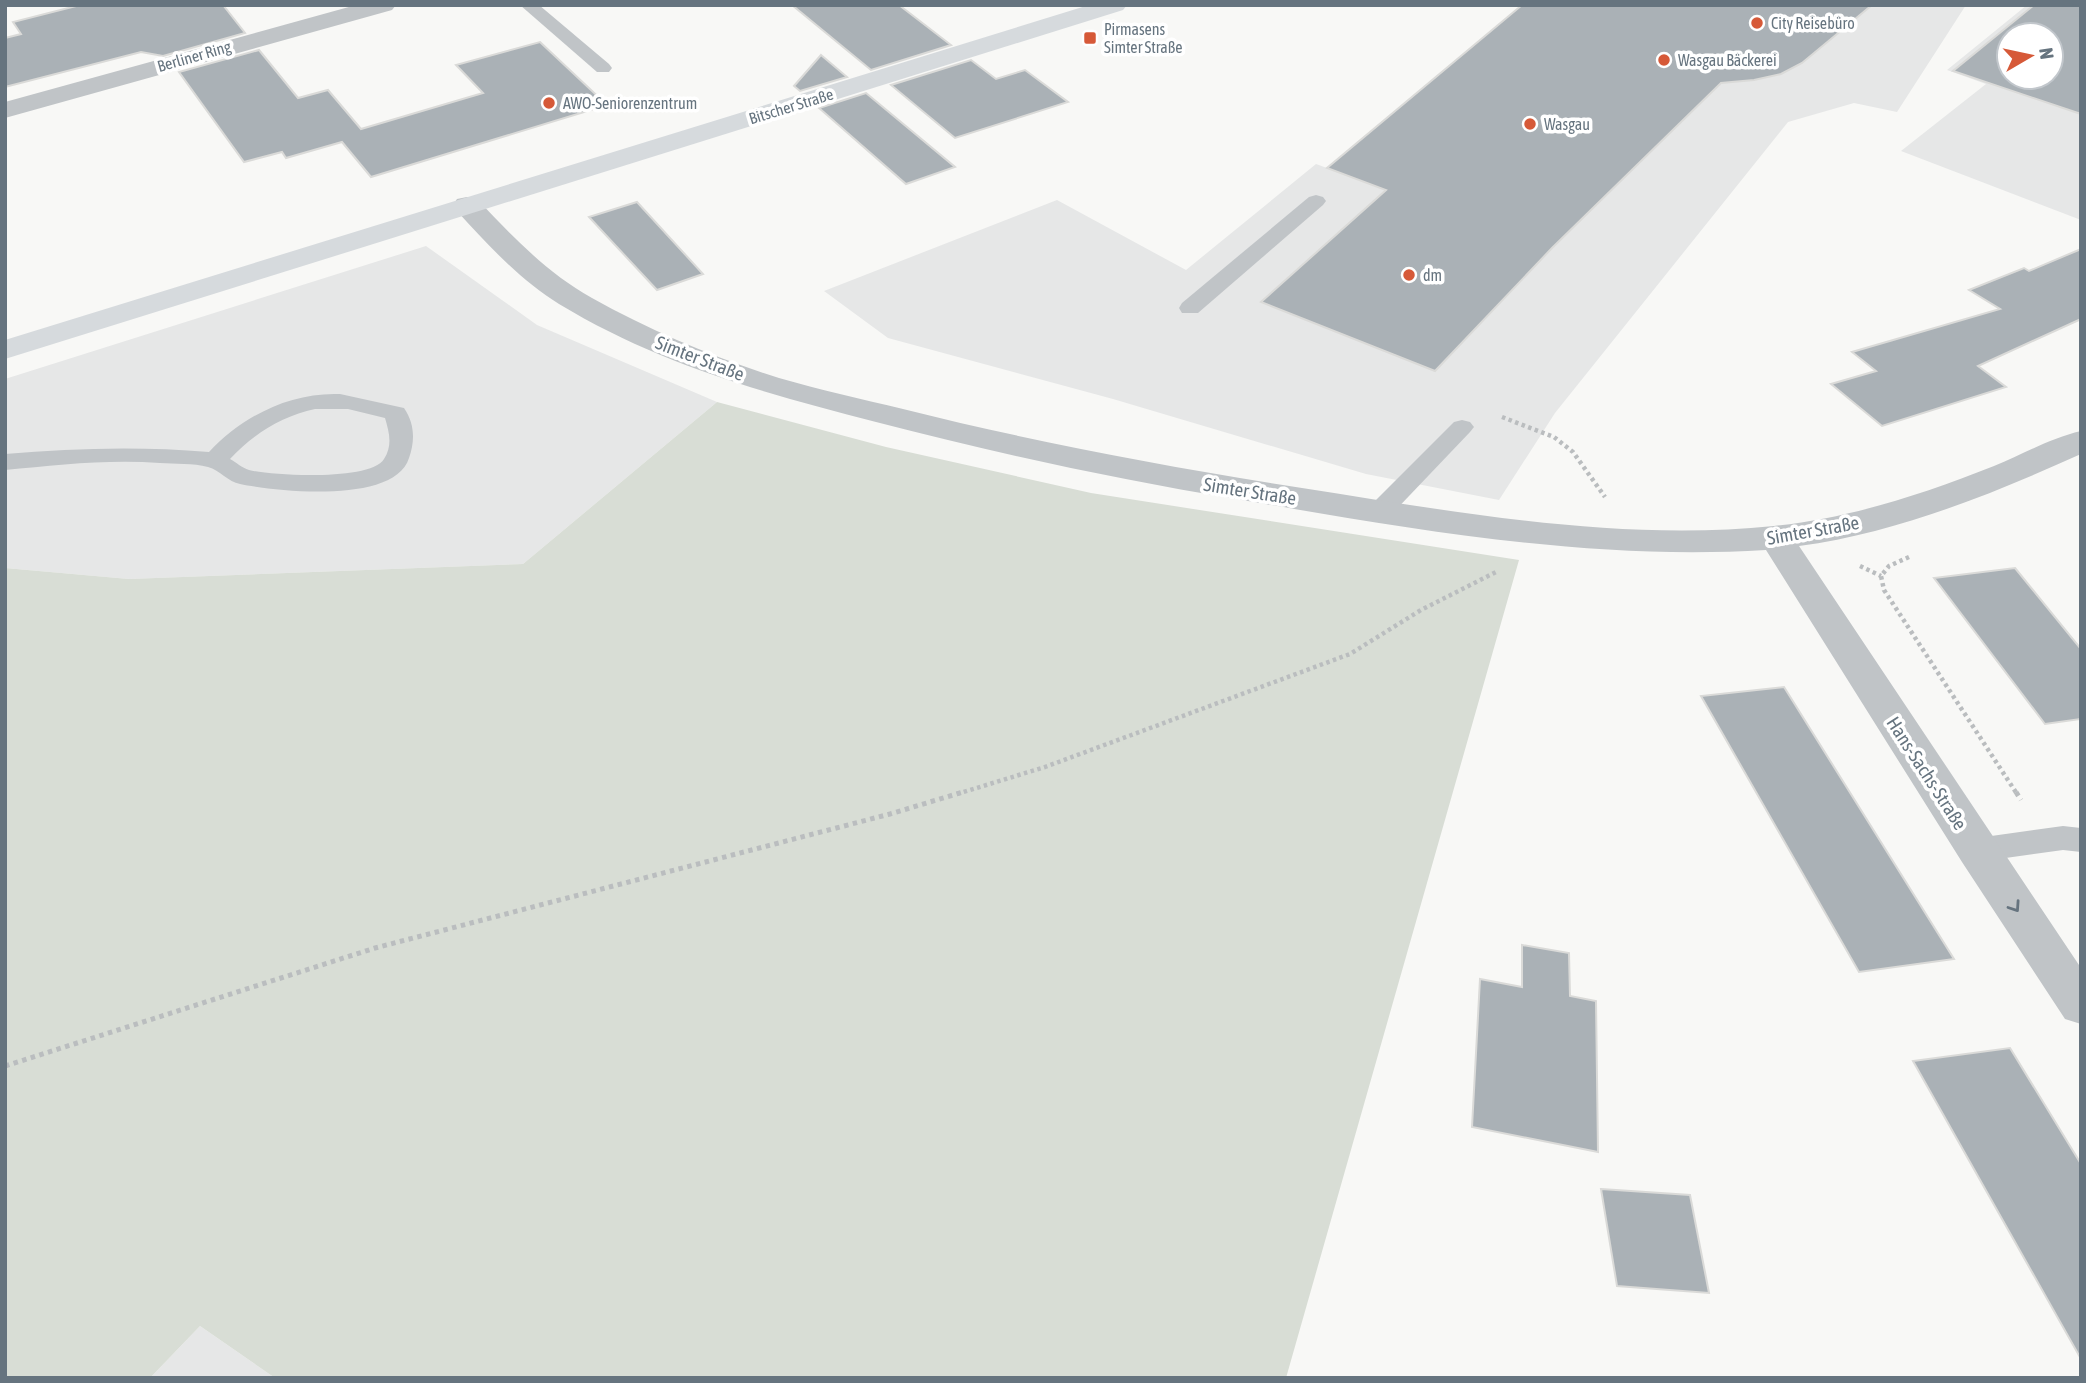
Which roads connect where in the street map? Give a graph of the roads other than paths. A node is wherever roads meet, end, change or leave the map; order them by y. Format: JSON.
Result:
{"nodes":[{"id":1,"x":384,"y":5,"type":"edge"},
{"id":2,"x":528,"y":5,"type":"edge"},
{"id":3,"x":1115,"y":5,"type":"edge"},
{"id":4,"x":603,"y":68,"type":"dead end"},
{"id":5,"x":5,"y":110,"type":"edge"},
{"id":6,"x":1316,"y":201,"type":"dead end"},
{"id":7,"x":467,"y":205,"type":"junction"},
{"id":8,"x":1190,"y":308,"type":"dead end"},
{"id":9,"x":5,"y":349,"type":"edge"},
{"id":10,"x":1462,"y":427,"type":"dead end"},
{"id":11,"x":2081,"y":441,"type":"edge"},
{"id":12,"x":215,"y":460,"type":"junction"},
{"id":13,"x":5,"y":463,"type":"edge"},
{"id":14,"x":1380,"y":512,"type":"junction"},
{"id":15,"x":1776,"y":538,"type":"junction"},
{"id":16,"x":2081,"y":840,"type":"edge"},
{"id":17,"x":1977,"y":850,"type":"junction"},
{"id":18,"x":2081,"y":1005,"type":"edge"}],
"edges":[{"from":1,"to":5,"type":"street","name":"Berliner Ring"},
{"from":2,"to":4,"type":"lane"},
{"from":3,"to":7,"type":"main road","name":"Bitscher Straße"},
{"from":6,"to":8,"type":"lane"},
{"from":7,"to":9,"type":"main road","name":"Bitscher Straße"},
{"from":7,"to":14,"type":"street","name":"Simter Straße"},
{"from":10,"to":14,"type":"lane"},
{"from":11,"to":15,"type":"street","name":"Simter Straße"},
{"from":12,"to":12,"type":"lane"},
{"from":12,"to":13,"type":"lane"},
{"from":14,"to":15,"type":"street","name":"Simter Straße"},
{"from":15,"to":17,"type":"street","name":"Hans-Sachs-Straße"},
{"from":16,"to":17,"type":"lane"},
{"from":17,"to":18,"type":"street","name":"Hans-Sachs-Straße","one_way":true}]}
